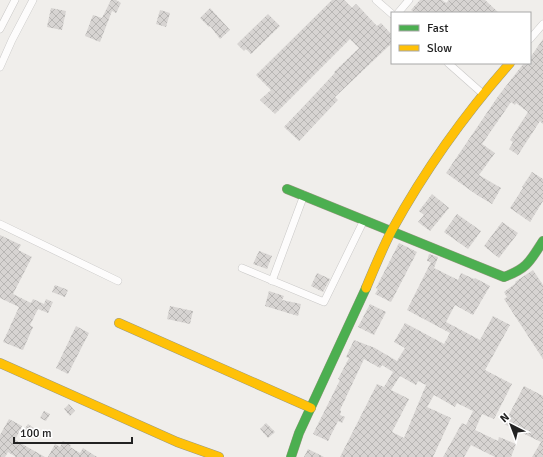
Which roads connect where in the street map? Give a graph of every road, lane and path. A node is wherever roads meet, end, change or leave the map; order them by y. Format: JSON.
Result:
{"nodes":[{"id":1,"x":15,"y":0,"type":"edge"},
{"id":2,"x":32,"y":0,"type":"edge"},
{"id":3,"x":376,"y":0,"type":"edge"},
{"id":4,"x":409,"y":0,"type":"edge"},
{"id":5,"x":399,"y":12,"type":"edge"},
{"id":6,"x":391,"y":13,"type":"edge"},
{"id":7,"x":543,"y":24,"type":"edge"},
{"id":8,"x":0,"y":29,"type":"edge"},
{"id":9,"x":531,"y":38,"type":"edge"},
{"id":10,"x":449,"y":64,"type":"edge"},
{"id":11,"x":509,"y":64,"type":"edge"},
{"id":12,"x":0,"y":68,"type":"edge"},
{"id":13,"x":483,"y":94,"type":"junction"},
{"id":14,"x":287,"y":189,"type":"dead end"},
{"id":15,"x":304,"y":196,"type":"junction"},
{"id":16,"x":364,"y":220,"type":"junction"},
{"id":17,"x":0,"y":224,"type":"edge"},
{"id":18,"x":392,"y":231,"type":"junction"},
{"id":19,"x":543,"y":241,"type":"edge"},
{"id":20,"x":242,"y":268,"type":"dead end"},
{"id":21,"x":118,"y":281,"type":"dead end"},
{"id":22,"x":272,"y":281,"type":"junction"},
{"id":23,"x":119,"y":323,"type":"dead end"},
{"id":24,"x":0,"y":363,"type":"edge"},
{"id":25,"x":311,"y":408,"type":"junction"},
{"id":26,"x":219,"y":457,"type":"edge"},
{"id":27,"x":291,"y":457,"type":"edge"}],
"edges":[{"from":1,"to":8,"type":"street"},
{"from":2,"to":12,"type":"street"},
{"from":3,"to":6,"type":"street"},
{"from":4,"to":5,"type":"street"},
{"from":7,"to":9,"type":"street"},
{"from":10,"to":13,"type":"street"},
{"from":11,"to":13,"type":"street"},
{"from":13,"to":18,"type":"street"},
{"from":14,"to":15,"type":"street"},
{"from":15,"to":16,"type":"street"},
{"from":15,"to":22,"type":"street"},
{"from":16,"to":18,"type":"street"},
{"from":16,"to":22,"type":"street"},
{"from":17,"to":21,"type":"street"},
{"from":18,"to":19,"type":"street"},
{"from":18,"to":25,"type":"street"},
{"from":20,"to":22,"type":"street"},
{"from":23,"to":25,"type":"street"},
{"from":24,"to":26,"type":"street"},
{"from":25,"to":27,"type":"street"}]}
